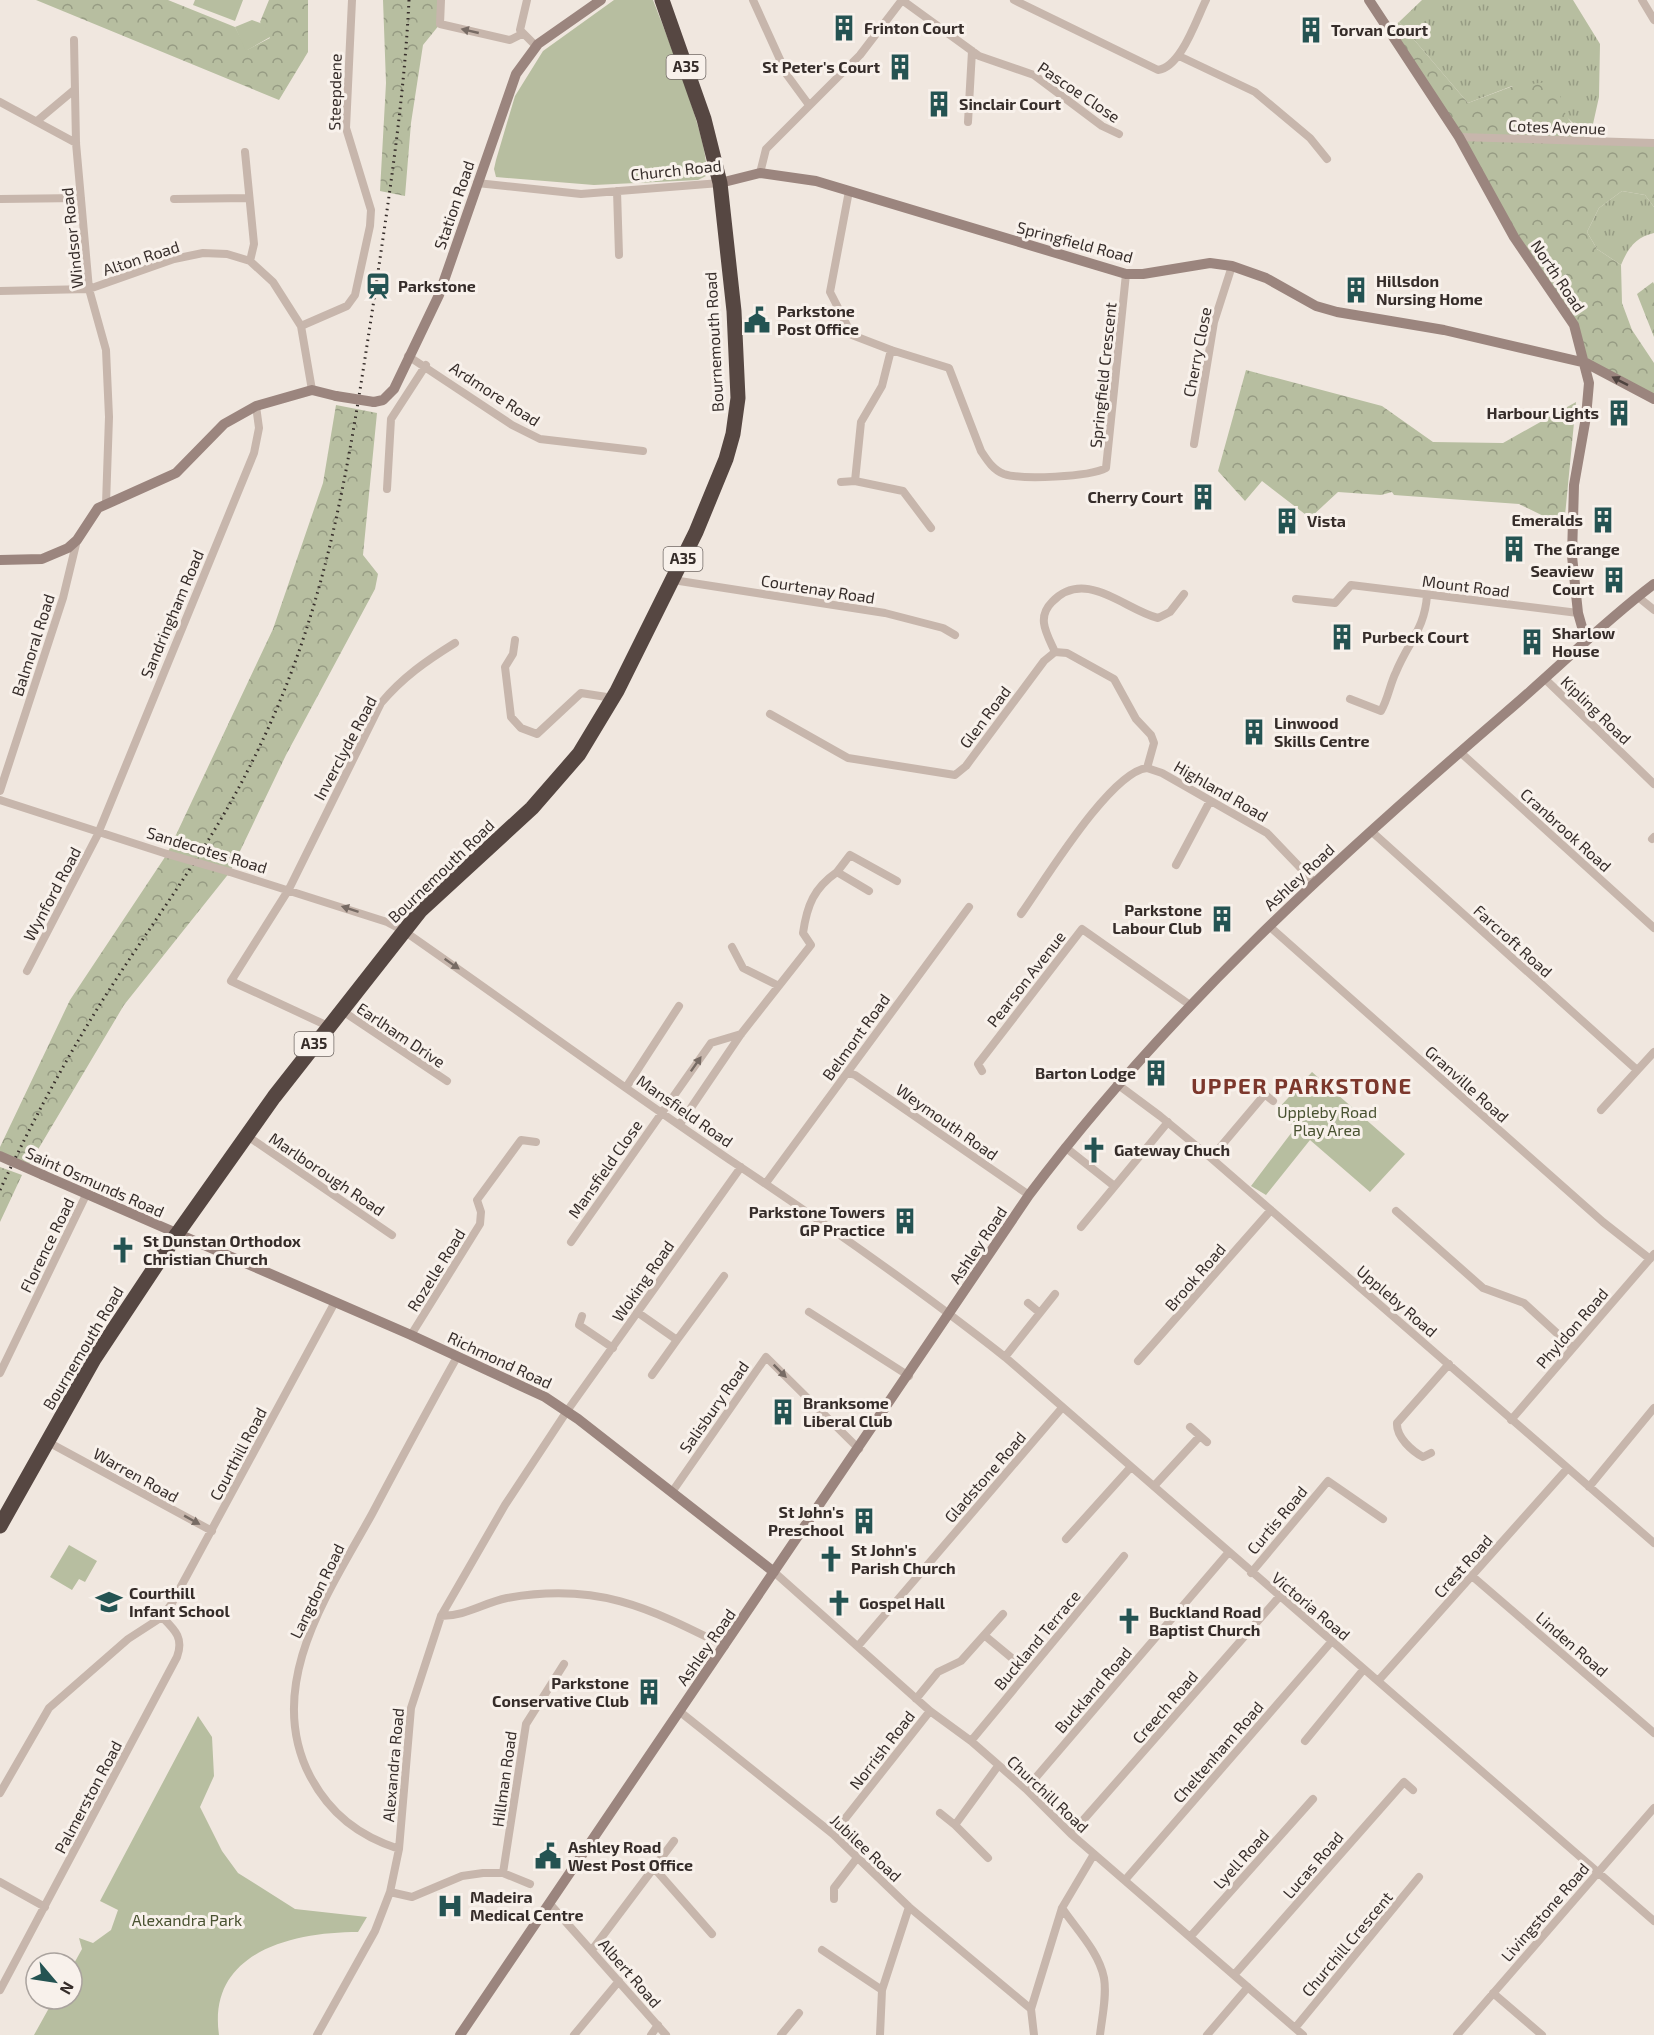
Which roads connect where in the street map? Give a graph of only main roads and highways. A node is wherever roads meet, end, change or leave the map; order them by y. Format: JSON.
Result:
{"nodes":[{"id":1,"x":662,"y":0,"type":"edge"},
{"id":2,"x":0,"y":1526,"type":"edge"}],
"edges":[{"from":1,"to":2,"type":"highway","name":"Bournemouth Road","number":"A35"}]}
